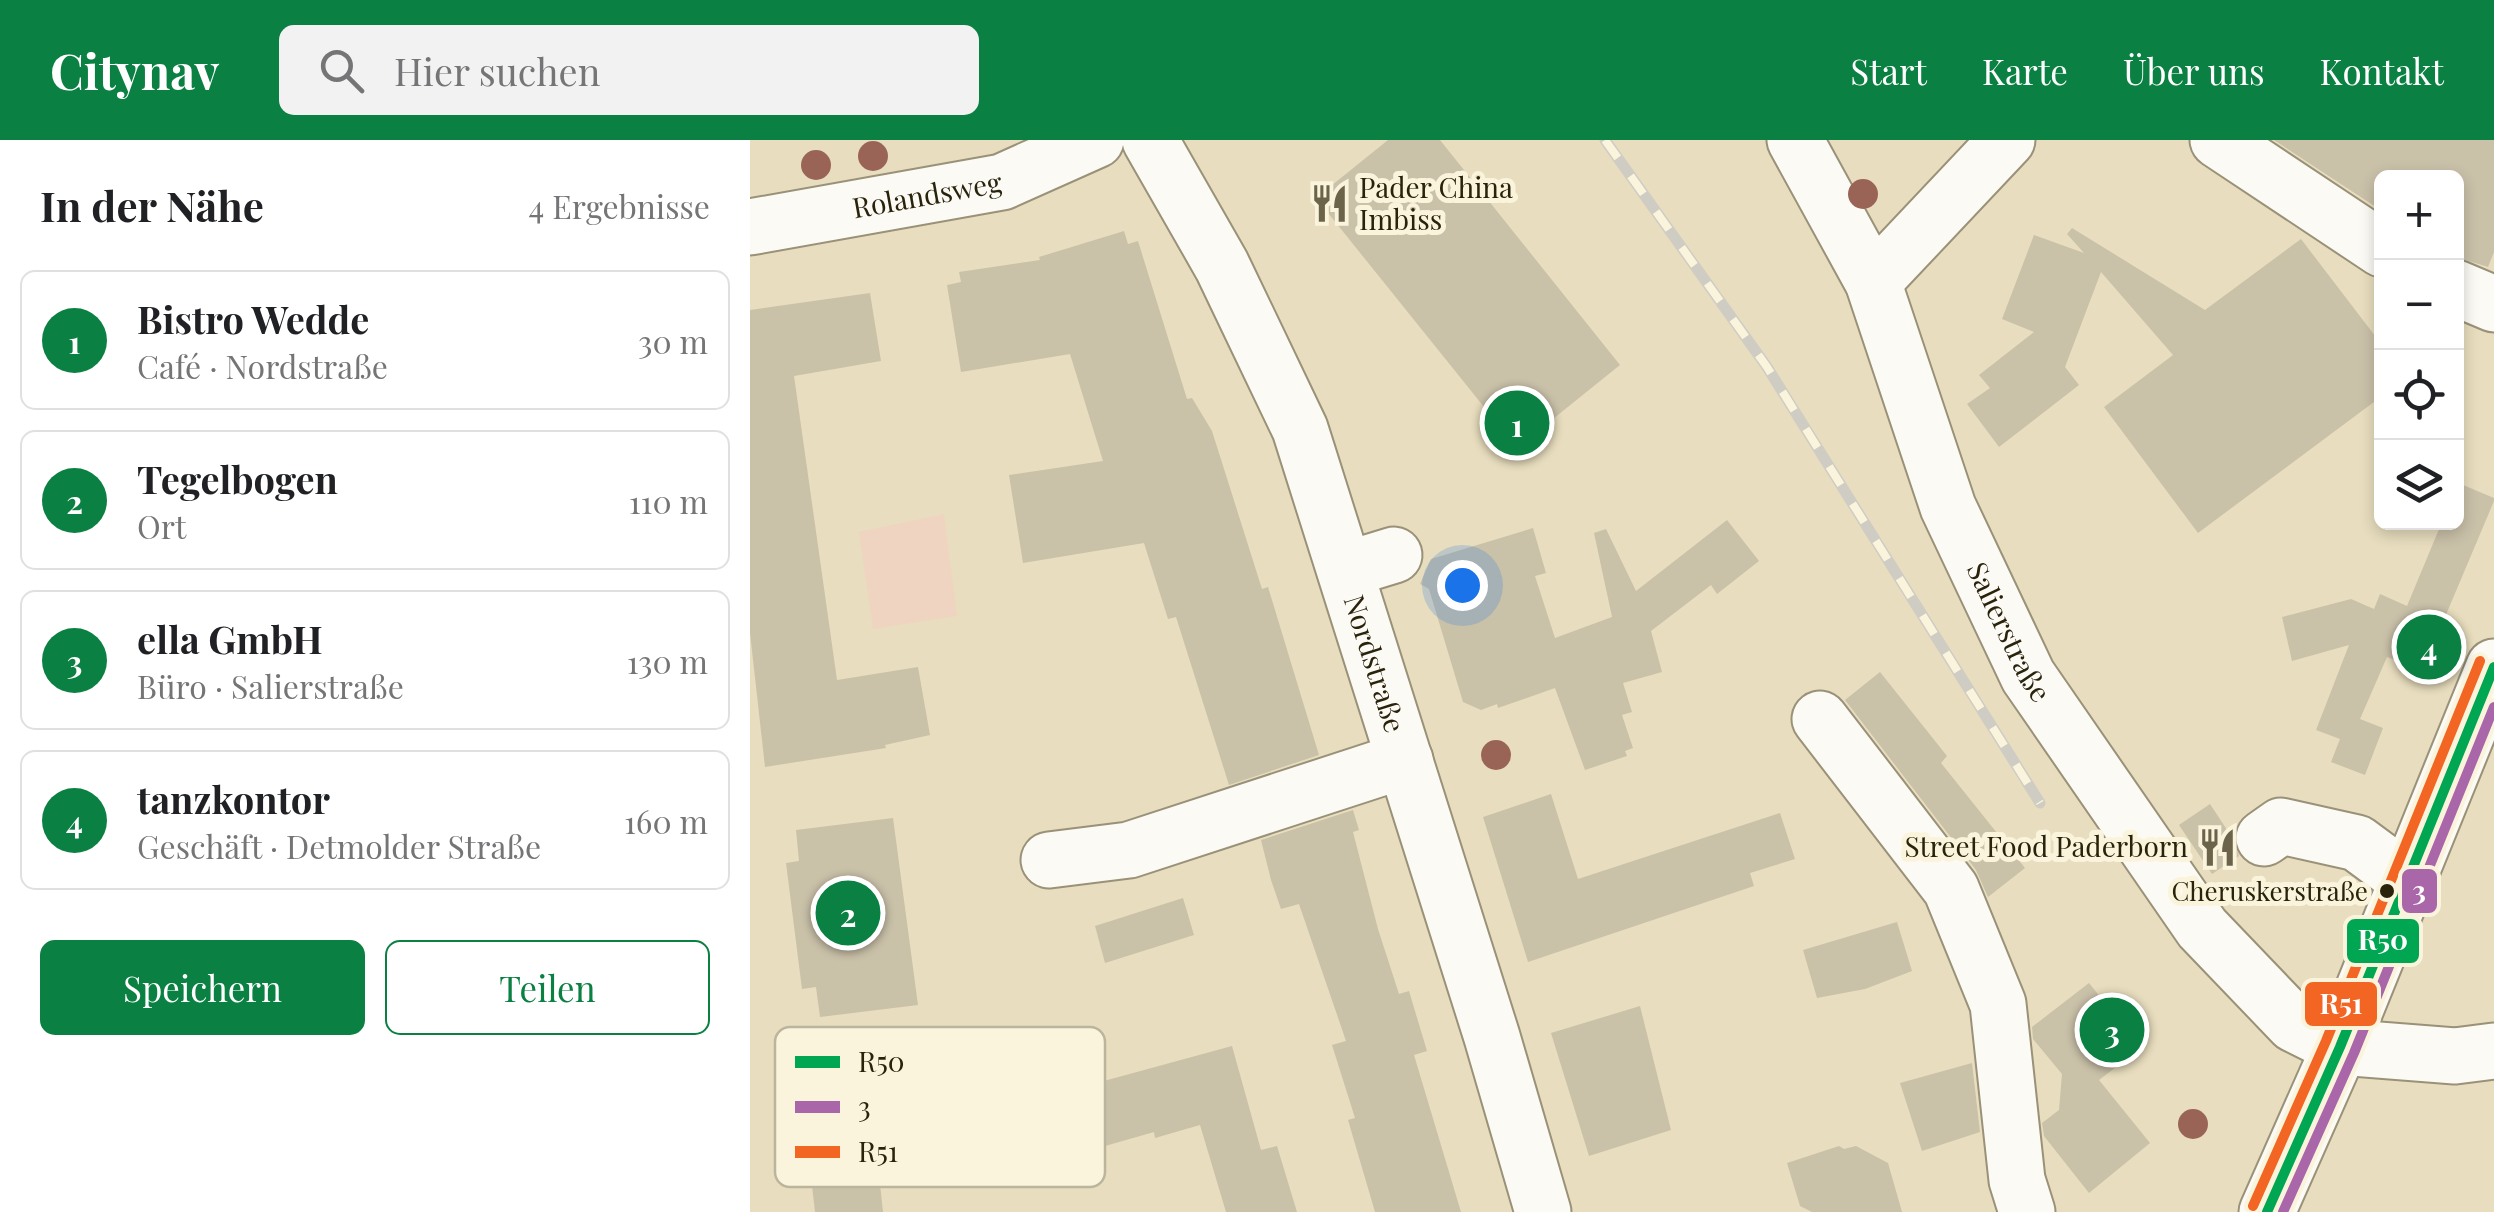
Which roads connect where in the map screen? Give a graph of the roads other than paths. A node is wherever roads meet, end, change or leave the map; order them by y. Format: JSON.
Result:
{"nodes":[{"id":1,"x":1096,"y":140,"type":"edge"},
{"id":2,"x":1150,"y":140,"type":"edge"},
{"id":3,"x":1795,"y":140,"type":"edge"},
{"id":4,"x":2008,"y":140,"type":"edge"},
{"id":5,"x":2218,"y":140,"type":"edge"},
{"id":6,"x":750,"y":227,"type":"edge"},
{"id":7,"x":2374,"y":244,"type":"edge"},
{"id":8,"x":1874,"y":282,"type":"junction"},
{"id":9,"x":2464,"y":291,"type":"edge"},
{"id":10,"x":2494,"y":304,"type":"edge"},
{"id":11,"x":2494,"y":667,"type":"edge"},
{"id":12,"x":1820,"y":719,"type":"dead end"},
{"id":13,"x":1405,"y":760,"type":"junction"},
{"id":14,"x":2264,"y":838,"type":"dead end"},
{"id":15,"x":1049,"y":860,"type":"dead end"},
{"id":16,"x":2407,"y":880,"type":"junction"},
{"id":17,"x":2340,"y":1047,"type":"junction"},
{"id":18,"x":2494,"y":1051,"type":"edge"},
{"id":19,"x":1544,"y":1212,"type":"edge"},
{"id":20,"x":2027,"y":1212,"type":"edge"},
{"id":21,"x":2267,"y":1212,"type":"edge"}],
"edges":[{"from":1,"to":6,"type":"street","name":"Rolandsweg"},
{"from":2,"to":13,"type":"street","name":"Nordstraße"},
{"from":3,"to":8,"type":"street","name":"Salierstraße"},
{"from":4,"to":8,"type":"street"},
{"from":5,"to":7,"type":"street"},
{"from":8,"to":17,"type":"street","name":"Salierstraße"},
{"from":9,"to":10,"type":"street"},
{"from":11,"to":16,"type":"street"},
{"from":12,"to":20,"type":"street"},
{"from":13,"to":15,"type":"street"},
{"from":13,"to":19,"type":"street","name":"Nordstraße"},
{"from":14,"to":16,"type":"street"},
{"from":16,"to":17,"type":"street"},
{"from":17,"to":18,"type":"street"},
{"from":17,"to":21,"type":"street"}]}
